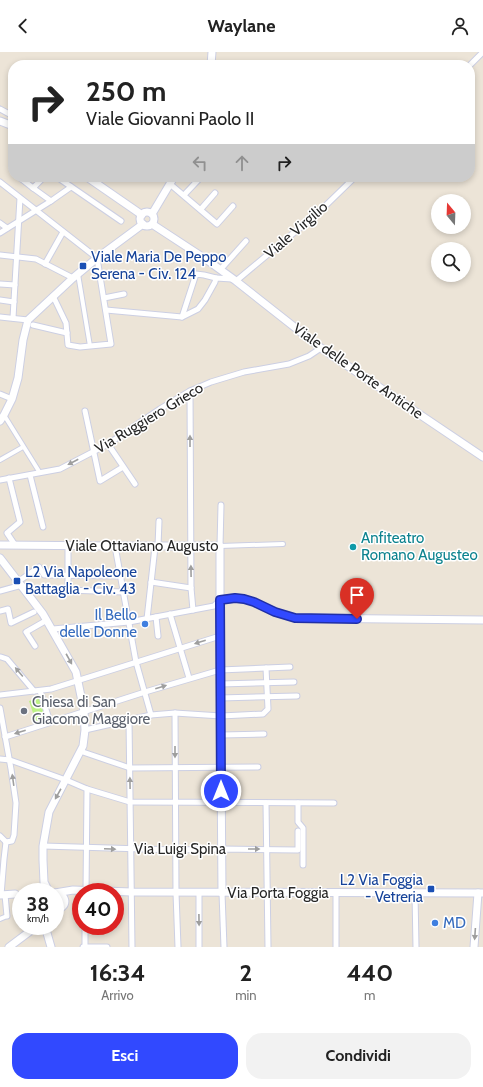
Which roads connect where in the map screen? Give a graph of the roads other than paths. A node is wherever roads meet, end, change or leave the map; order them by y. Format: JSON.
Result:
{"nodes":[{"id":1,"x":483,"y":52,"type":"edge"},
{"id":2,"x":475,"y":60,"type":"edge"},
{"id":3,"x":0,"y":182,"type":"edge"},
{"id":4,"x":26,"y":182,"type":"edge"},
{"id":5,"x":39,"y":182,"type":"edge"},
{"id":6,"x":64,"y":182,"type":"edge"},
{"id":7,"x":94,"y":182,"type":"edge"},
{"id":8,"x":196,"y":182,"type":"edge"},
{"id":9,"x":350,"y":182,"type":"edge"},
{"id":10,"x":170,"y":184,"type":"joint"},
{"id":11,"x":71,"y":187,"type":"junction"},
{"id":12,"x":33,"y":188,"type":"junction"},
{"id":13,"x":215,"y":193,"type":"dead end"},
{"id":14,"x":184,"y":195,"type":"junction"},
{"id":15,"x":20,"y":198,"type":"junction"},
{"id":16,"x":51,"y":201,"type":"junction"},
{"id":17,"x":233,"y":206,"type":"dead end"},
{"id":18,"x":201,"y":210,"type":"junction"},
{"id":19,"x":36,"y":211,"type":"junction"},
{"id":20,"x":152,"y":214,"type":"junction"},
{"id":21,"x":142,"y":215,"type":"junction"},
{"id":22,"x":19,"y":221,"type":"junction"},
{"id":23,"x":121,"y":221,"type":"dead end"},
{"id":24,"x":0,"y":223,"type":"edge"},
{"id":25,"x":143,"y":224,"type":"junction"},
{"id":26,"x":152,"y":224,"type":"junction"},
{"id":27,"x":7,"y":228,"type":"junction"},
{"id":28,"x":63,"y":232,"type":"junction"},
{"id":29,"x":0,"y":233,"type":"edge"},
{"id":30,"x":246,"y":241,"type":"dead end"},
{"id":31,"x":0,"y":255,"type":"edge"},
{"id":32,"x":17,"y":257,"type":"junction"},
{"id":33,"x":97,"y":258,"type":"junction"},
{"id":34,"x":45,"y":264,"type":"junction"},
{"id":35,"x":220,"y":270,"type":"junction"},
{"id":36,"x":76,"y":276,"type":"junction"},
{"id":37,"x":216,"y":278,"type":"junction"},
{"id":38,"x":234,"y":280,"type":"junction"},
{"id":39,"x":0,"y":284,"type":"edge"},
{"id":40,"x":15,"y":285,"type":"junction"},
{"id":41,"x":124,"y":294,"type":"dead end"},
{"id":42,"x":53,"y":296,"type":"junction"},
{"id":43,"x":104,"y":298,"type":"junction"},
{"id":44,"x":0,"y":300,"type":"edge"},
{"id":45,"x":14,"y":302,"type":"junction"},
{"id":46,"x":106,"y":310,"type":"junction"},
{"id":47,"x":0,"y":317,"type":"edge"},
{"id":48,"x":182,"y":317,"type":"junction"},
{"id":49,"x":13,"y":318,"type":"junction"},
{"id":50,"x":31,"y":322,"type":"junction"},
{"id":51,"x":67,"y":333,"type":"junction"},
{"id":52,"x":90,"y":346,"type":"junction"},
{"id":53,"x":321,"y":348,"type":"junction"},
{"id":54,"x":190,"y":391,"type":"junction"},
{"id":55,"x":0,"y":394,"type":"edge"},
{"id":56,"x":12,"y":398,"type":"junction"},
{"id":57,"x":85,"y":411,"type":"dead end"},
{"id":58,"x":1,"y":417,"type":"edge"},
{"id":59,"x":108,"y":444,"type":"junction"},
{"id":60,"x":23,"y":447,"type":"junction"},
{"id":61,"x":94,"y":452,"type":"junction"},
{"id":62,"x":483,"y":457,"type":"edge"},
{"id":63,"x":0,"y":460,"type":"edge"},
{"id":64,"x":123,"y":467,"type":"junction"},
{"id":65,"x":40,"y":473,"type":"junction"},
{"id":66,"x":30,"y":475,"type":"junction"},
{"id":67,"x":9,"y":478,"type":"junction"},
{"id":68,"x":0,"y":480,"type":"edge"},
{"id":69,"x":135,"y":484,"type":"dead end"},
{"id":70,"x":221,"y":505,"type":"dead end"},
{"id":71,"x":159,"y":521,"type":"dead end"},
{"id":72,"x":43,"y":527,"type":"dead end"},
{"id":73,"x":283,"y":544,"type":"dead end"},
{"id":74,"x":0,"y":545,"type":"edge"},
{"id":75,"x":16,"y":545,"type":"junction"},
{"id":76,"x":68,"y":546,"type":"junction"},
{"id":77,"x":115,"y":546,"type":"junction"},
{"id":78,"x":156,"y":546,"type":"junction"},
{"id":79,"x":220,"y":546,"type":"junction"},
{"id":80,"x":191,"y":547,"type":"junction"},
{"id":81,"x":0,"y":558,"type":"edge"},
{"id":82,"x":68,"y":575,"type":"junction"},
{"id":83,"x":120,"y":576,"type":"junction"},
{"id":84,"x":151,"y":582,"type":"junction"},
{"id":85,"x":20,"y":583,"type":"junction"},
{"id":86,"x":191,"y":588,"type":"junction"},
{"id":87,"x":0,"y":591,"type":"edge"},
{"id":88,"x":124,"y":592,"type":"junction"},
{"id":89,"x":220,"y":600,"type":"junction"},
{"id":90,"x":192,"y":610,"type":"junction"},
{"id":91,"x":0,"y":611,"type":"edge"},
{"id":92,"x":34,"y":612,"type":"dead end"},
{"id":93,"x":170,"y":614,"type":"junction"},
{"id":94,"x":156,"y":617,"type":"junction"},
{"id":95,"x":146,"y":619,"type":"junction"},
{"id":96,"x":47,"y":620,"type":"junction"},
{"id":97,"x":483,"y":620,"type":"edge"},
{"id":98,"x":128,"y":622,"type":"junction"},
{"id":99,"x":53,"y":629,"type":"junction"},
{"id":100,"x":158,"y":636,"type":"dead end"},
{"id":101,"x":220,"y":636,"type":"junction"},
{"id":102,"x":35,"y":646,"type":"dead end"},
{"id":103,"x":181,"y":647,"type":"junction"},
{"id":104,"x":0,"y":656,"type":"edge"},
{"id":105,"x":136,"y":662,"type":"junction"},
{"id":106,"x":290,"y":667,"type":"dead end"},
{"id":107,"x":266,"y":668,"type":"junction"},
{"id":108,"x":220,"y":670,"type":"junction"},
{"id":109,"x":189,"y":678,"type":"junction"},
{"id":110,"x":79,"y":680,"type":"junction"},
{"id":111,"x":294,"y":682,"type":"dead end"},
{"id":112,"x":267,"y":683,"type":"junction"},
{"id":113,"x":220,"y":684,"type":"junction"},
{"id":114,"x":34,"y":691,"type":"junction"},
{"id":115,"x":40,"y":691,"type":"junction"},
{"id":116,"x":145,"y":692,"type":"junction"},
{"id":117,"x":0,"y":695,"type":"edge"},
{"id":118,"x":297,"y":696,"type":"dead end"},
{"id":119,"x":268,"y":697,"type":"junction"},
{"id":120,"x":220,"y":698,"type":"junction"},
{"id":121,"x":0,"y":708,"type":"edge"},
{"id":122,"x":84,"y":711,"type":"junction"},
{"id":123,"x":175,"y":713,"type":"junction"},
{"id":124,"x":151,"y":715,"type":"junction"},
{"id":125,"x":221,"y":716,"type":"junction"},
{"id":126,"x":129,"y":720,"type":"junction"},
{"id":127,"x":50,"y":722,"type":"junction"},
{"id":128,"x":85,"y":730,"type":"junction"},
{"id":129,"x":264,"y":734,"type":"dead end"},
{"id":130,"x":221,"y":735,"type":"junction"},
{"id":131,"x":5,"y":737,"type":"junction"},
{"id":132,"x":80,"y":751,"type":"junction"},
{"id":133,"x":0,"y":759,"type":"edge"},
{"id":134,"x":10,"y":760,"type":"junction"},
{"id":135,"x":221,"y":767,"type":"junction"},
{"id":136,"x":130,"y":768,"type":"junction"},
{"id":137,"x":175,"y":768,"type":"junction"},
{"id":138,"x":258,"y":768,"type":"dead end"},
{"id":139,"x":66,"y":780,"type":"junction"},
{"id":140,"x":87,"y":789,"type":"junction"},
{"id":141,"x":130,"y":802,"type":"junction"},
{"id":142,"x":175,"y":802,"type":"junction"},
{"id":143,"x":221,"y":802,"type":"junction"},
{"id":144,"x":266,"y":803,"type":"junction"},
{"id":145,"x":298,"y":803,"type":"junction"},
{"id":146,"x":334,"y":803,"type":"dead end"},
{"id":147,"x":298,"y":831,"type":"dead end"},
{"id":148,"x":0,"y":836,"type":"edge"},
{"id":149,"x":6,"y":842,"type":"junction"},
{"id":150,"x":43,"y":846,"type":"junction"},
{"id":151,"x":87,"y":848,"type":"junction"},
{"id":152,"x":131,"y":849,"type":"junction"},
{"id":153,"x":222,"y":849,"type":"junction"},
{"id":154,"x":267,"y":849,"type":"junction"},
{"id":155,"x":176,"y":850,"type":"junction"},
{"id":156,"x":303,"y":866,"type":"dead end"},
{"id":157,"x":45,"y":883,"type":"edge"},
{"id":158,"x":86,"y":883,"type":"edge"},
{"id":159,"x":72,"y":892,"type":"edge"},
{"id":160,"x":124,"y":892,"type":"edge"},
{"id":161,"x":132,"y":892,"type":"junction"},
{"id":162,"x":176,"y":892,"type":"junction"},
{"id":163,"x":199,"y":893,"type":"junction"},
{"id":164,"x":222,"y":893,"type":"junction"},
{"id":165,"x":268,"y":893,"type":"junction"},
{"id":166,"x":336,"y":893,"type":"junction"},
{"id":167,"x":416,"y":893,"type":"junction"},
{"id":168,"x":481,"y":893,"type":"edge"},
{"id":169,"x":12,"y":894,"type":"edge"},
{"id":170,"x":2,"y":895,"type":"edge"},
{"id":171,"x":64,"y":898,"type":"edge"},
{"id":172,"x":64,"y":904,"type":"joint"},
{"id":173,"x":7,"y":916,"type":"joint"},
{"id":174,"x":0,"y":919,"type":"edge"},
{"id":175,"x":26,"y":935,"type":"edge"},
{"id":176,"x":48,"y":935,"type":"edge"},
{"id":177,"x":85,"y":935,"type":"edge"},
{"id":178,"x":9,"y":947,"type":"edge"},
{"id":179,"x":51,"y":947,"type":"edge"},
{"id":180,"x":84,"y":947,"type":"edge"},
{"id":181,"x":107,"y":947,"type":"edge"},
{"id":182,"x":132,"y":947,"type":"edge"},
{"id":183,"x":178,"y":947,"type":"edge"},
{"id":184,"x":199,"y":947,"type":"edge"},
{"id":185,"x":224,"y":947,"type":"edge"},
{"id":186,"x":268,"y":947,"type":"edge"},
{"id":187,"x":336,"y":947,"type":"edge"},
{"id":188,"x":416,"y":947,"type":"edge"},
{"id":189,"x":474,"y":947,"type":"edge"}],
"edges":[{"from":1,"to":2,"type":"street"},
{"from":3,"to":15,"type":"street"},
{"from":4,"to":12,"type":"street"},
{"from":5,"to":12,"type":"street"},
{"from":6,"to":11,"type":"street"},
{"from":7,"to":21,"type":"main road"},
{"from":8,"to":14,"type":"street"},
{"from":9,"to":38,"type":"street","name":"Viale Virgilio"},
{"from":10,"to":14,"type":"street"},
{"from":10,"to":20,"type":"main road"},
{"from":11,"to":16,"type":"street"},
{"from":11,"to":23,"type":"street"},
{"from":12,"to":16,"type":"street"},
{"from":13,"to":18,"type":"street"},
{"from":14,"to":18,"type":"street"},
{"from":15,"to":19,"type":"street"},
{"from":15,"to":22,"type":"street"},
{"from":16,"to":19,"type":"street"},
{"from":17,"to":18,"type":"street"},
{"from":19,"to":22,"type":"street"},
{"from":19,"to":28,"type":"street"},
{"from":20,"to":21,"type":"main road"},
{"from":20,"to":26,"type":"main road"},
{"from":21,"to":25,"type":"main road"},
{"from":22,"to":27,"type":"street"},
{"from":22,"to":32,"type":"street"},
{"from":24,"to":27,"type":"street"},
{"from":25,"to":26,"type":"main road"},
{"from":25,"to":33,"type":"main road"},
{"from":26,"to":35,"type":"main road","name":"Viale delle Porte Antiche"},
{"from":27,"to":29,"type":"street"},
{"from":28,"to":33,"type":"street"},
{"from":28,"to":34,"type":"street"},
{"from":30,"to":35,"type":"street"},
{"from":31,"to":32,"type":"street"},
{"from":32,"to":34,"type":"street"},
{"from":32,"to":40,"type":"street"},
{"from":33,"to":36,"type":"main road"},
{"from":33,"to":43,"type":"street"},
{"from":34,"to":36,"type":"street"},
{"from":35,"to":38,"type":"main road","name":"Viale delle Porte Antiche"},
{"from":36,"to":42,"type":"main road"},
{"from":36,"to":52,"type":"street"},
{"from":37,"to":38,"type":"street"},
{"from":37,"to":48,"type":"street"},
{"from":37,"to":48,"type":"street"},
{"from":38,"to":53,"type":"main road","name":"Viale delle Porte Antiche"},
{"from":39,"to":40,"type":"street"},
{"from":40,"to":45,"type":"street"},
{"from":41,"to":43,"type":"street"},
{"from":42,"to":50,"type":"main road"},
{"from":42,"to":51,"type":"street"},
{"from":43,"to":46,"type":"street"},
{"from":44,"to":45,"type":"street"},
{"from":45,"to":49,"type":"street"},
{"from":46,"to":48,"type":"street"},
{"from":46,"to":52,"type":"street"},
{"from":47,"to":49,"type":"street"},
{"from":49,"to":50,"type":"street"},
{"from":50,"to":51,"type":"street"},
{"from":50,"to":56,"type":"main road"},
{"from":51,"to":52,"type":"street"},
{"from":53,"to":54,"type":"street","name":"Via Ruggiero Grieco"},
{"from":53,"to":62,"type":"main road","name":"Viale delle Porte Antiche"},
{"from":54,"to":59,"type":"street","name":"Via Ruggiero Grieco"},
{"from":80,"to":54,"type":"street","one_way":true},
{"from":55,"to":56,"type":"street"},
{"from":56,"to":58,"type":"main road"},
{"from":57,"to":61,"type":"street"},
{"from":58,"to":60,"type":"street"},
{"from":59,"to":61,"type":"street","name":"Via Ruggiero Grieco"},
{"from":59,"to":64,"type":"street"},
{"from":60,"to":63,"type":"street"},
{"from":60,"to":65,"type":"street"},
{"from":61,"to":64,"type":"street"},
{"from":61,"to":65,"type":"street","name":"Via Ruggiero Grieco","one_way":true},
{"from":64,"to":69,"type":"street"},
{"from":65,"to":66,"type":"street","name":"Via Ruggiero Grieco"},
{"from":66,"to":67,"type":"street","name":"Via Ruggiero Grieco"},
{"from":66,"to":72,"type":"street"},
{"from":67,"to":68,"type":"street","name":"Via Ruggiero Grieco"},
{"from":67,"to":75,"type":"street"},
{"from":70,"to":79,"type":"street"},
{"from":71,"to":78,"type":"street"},
{"from":73,"to":79,"type":"street","name":"Viale Ottaviano Augusto"},
{"from":74,"to":75,"type":"main road","name":"Viale Ottaviano Augusto"},
{"from":75,"to":76,"type":"main road","name":"Viale Ottaviano Augusto"},
{"from":76,"to":77,"type":"main road","name":"Viale Ottaviano Augusto"},
{"from":76,"to":82,"type":"street"},
{"from":77,"to":78,"type":"main road","name":"Viale Ottaviano Augusto"},
{"from":77,"to":83,"type":"street"},
{"from":78,"to":80,"type":"main road","name":"Viale Ottaviano Augusto"},
{"from":78,"to":84,"type":"street"},
{"from":79,"to":80,"type":"main road","name":"Viale Ottaviano Augusto"},
{"from":79,"to":89,"type":"main road"},
{"from":86,"to":80,"type":"street","one_way":true},
{"from":81,"to":85,"type":"main road"},
{"from":82,"to":83,"type":"street"},
{"from":82,"to":85,"type":"street"},
{"from":82,"to":88,"type":"street"},
{"from":83,"to":88,"type":"street"},
{"from":84,"to":86,"type":"street"},
{"from":84,"to":95,"type":"street"},
{"from":85,"to":87,"type":"street"},
{"from":85,"to":96,"type":"main road"},
{"from":86,"to":90,"type":"street"},
{"from":88,"to":98,"type":"street"},
{"from":89,"to":90,"type":"street"},
{"from":89,"to":97,"type":"main road"},
{"from":89,"to":101,"type":"main road"},
{"from":90,"to":93,"type":"street"},
{"from":91,"to":92,"type":"street"},
{"from":93,"to":94,"type":"street"},
{"from":93,"to":103,"type":"street"},
{"from":94,"to":95,"type":"street"},
{"from":94,"to":100,"type":"street"},
{"from":95,"to":98,"type":"street"},
{"from":96,"to":99,"type":"main road"},
{"from":96,"to":102,"type":"street"},
{"from":98,"to":99,"type":"street"},
{"from":98,"to":105,"type":"street"},
{"from":99,"to":110,"type":"main road","one_way":true},
{"from":101,"to":103,"type":"street","one_way":true},
{"from":101,"to":108,"type":"main road"},
{"from":103,"to":105,"type":"street"},
{"from":103,"to":109,"type":"street"},
{"from":114,"to":104,"type":"street","one_way":true},
{"from":105,"to":110,"type":"street"},
{"from":105,"to":116,"type":"street"},
{"from":106,"to":107,"type":"street"},
{"from":107,"to":108,"type":"street"},
{"from":107,"to":112,"type":"street"},
{"from":108,"to":109,"type":"street"},
{"from":108,"to":113,"type":"main road"},
{"from":116,"to":109,"type":"street","one_way":true},
{"from":110,"to":115,"type":"street"},
{"from":110,"to":122,"type":"main road"},
{"from":111,"to":112,"type":"street"},
{"from":112,"to":113,"type":"street"},
{"from":112,"to":119,"type":"street"},
{"from":113,"to":120,"type":"main road"},
{"from":114,"to":115,"type":"street"},
{"from":114,"to":117,"type":"street"},
{"from":115,"to":127,"type":"street"},
{"from":116,"to":122,"type":"street"},
{"from":116,"to":124,"type":"street"},
{"from":118,"to":119,"type":"street"},
{"from":119,"to":120,"type":"street"},
{"from":119,"to":125,"type":"street"},
{"from":120,"to":125,"type":"main road"},
{"from":121,"to":131,"type":"street"},
{"from":122,"to":127,"type":"street"},
{"from":122,"to":128,"type":"main road"},
{"from":123,"to":124,"type":"street"},
{"from":123,"to":125,"type":"street"},
{"from":123,"to":137,"type":"street","one_way":true},
{"from":124,"to":126,"type":"street"},
{"from":125,"to":130,"type":"main road"},
{"from":126,"to":128,"type":"street"},
{"from":126,"to":136,"type":"street"},
{"from":127,"to":131,"type":"street","one_way":true},
{"from":128,"to":132,"type":"main road"},
{"from":129,"to":130,"type":"street"},
{"from":130,"to":135,"type":"main road"},
{"from":131,"to":134,"type":"street"},
{"from":132,"to":136,"type":"street"},
{"from":132,"to":139,"type":"main road"},
{"from":133,"to":134,"type":"street"},
{"from":134,"to":139,"type":"street"},
{"from":149,"to":134,"type":"street","one_way":true},
{"from":135,"to":137,"type":"street"},
{"from":135,"to":138,"type":"street"},
{"from":135,"to":143,"type":"main road"},
{"from":136,"to":137,"type":"street"},
{"from":141,"to":136,"type":"street","one_way":true},
{"from":137,"to":142,"type":"street"},
{"from":139,"to":140,"type":"street"},
{"from":139,"to":150,"type":"main road","one_way":true},
{"from":140,"to":141,"type":"street"},
{"from":140,"to":151,"type":"street"},
{"from":141,"to":142,"type":"street"},
{"from":141,"to":152,"type":"street"},
{"from":142,"to":143,"type":"street"},
{"from":142,"to":155,"type":"street"},
{"from":143,"to":144,"type":"street"},
{"from":143,"to":153,"type":"main road"},
{"from":144,"to":145,"type":"street"},
{"from":144,"to":154,"type":"street"},
{"from":145,"to":146,"type":"street"},
{"from":145,"to":156,"type":"street"},
{"from":147,"to":154,"type":"street","name":"Via Luigi Spina"},
{"from":148,"to":149,"type":"street"},
{"from":149,"to":170,"type":"street"},
{"from":150,"to":151,"type":"street","name":"Via Luigi Spina"},
{"from":150,"to":157,"type":"main road"},
{"from":151,"to":152,"type":"street","name":"Via Luigi Spina","one_way":true},
{"from":151,"to":158,"type":"street"},
{"from":152,"to":155,"type":"street","name":"Via Luigi Spina"},
{"from":152,"to":161,"type":"street"},
{"from":153,"to":154,"type":"street","name":"Via Luigi Spina","one_way":true},
{"from":153,"to":155,"type":"street","name":"Via Luigi Spina"},
{"from":153,"to":164,"type":"main road"},
{"from":154,"to":165,"type":"street"},
{"from":155,"to":162,"type":"street"},
{"from":159,"to":172,"type":"main road"},
{"from":160,"to":161,"type":"main road","name":"Via Porta Foggia"},
{"from":161,"to":162,"type":"main road","name":"Via Porta Foggia"},
{"from":161,"to":182,"type":"street"},
{"from":162,"to":163,"type":"main road","name":"Via Porta Foggia"},
{"from":162,"to":183,"type":"street"},
{"from":163,"to":164,"type":"main road","name":"Via Porta Foggia"},
{"from":163,"to":184,"type":"street","one_way":true},
{"from":164,"to":165,"type":"main road","name":"Via Porta Foggia"},
{"from":164,"to":185,"type":"street"},
{"from":165,"to":166,"type":"main road","name":"Via Porta Foggia"},
{"from":165,"to":186,"type":"street"},
{"from":166,"to":167,"type":"main road","name":"Via Porta Foggia"},
{"from":166,"to":187,"type":"street"},
{"from":167,"to":168,"type":"main road","name":"Via Porta Foggia"},
{"from":167,"to":188,"type":"street"},
{"from":168,"to":189,"type":"main road","one_way":true},
{"from":169,"to":170,"type":"main road"},
{"from":170,"to":173,"type":"street"},
{"from":171,"to":172,"type":"main road"},
{"from":173,"to":174,"type":"street"},
{"from":175,"to":178,"type":"main road"},
{"from":176,"to":179,"type":"main road"},
{"from":177,"to":180,"type":"street"},
{"from":180,"to":181,"type":"street"}]}
